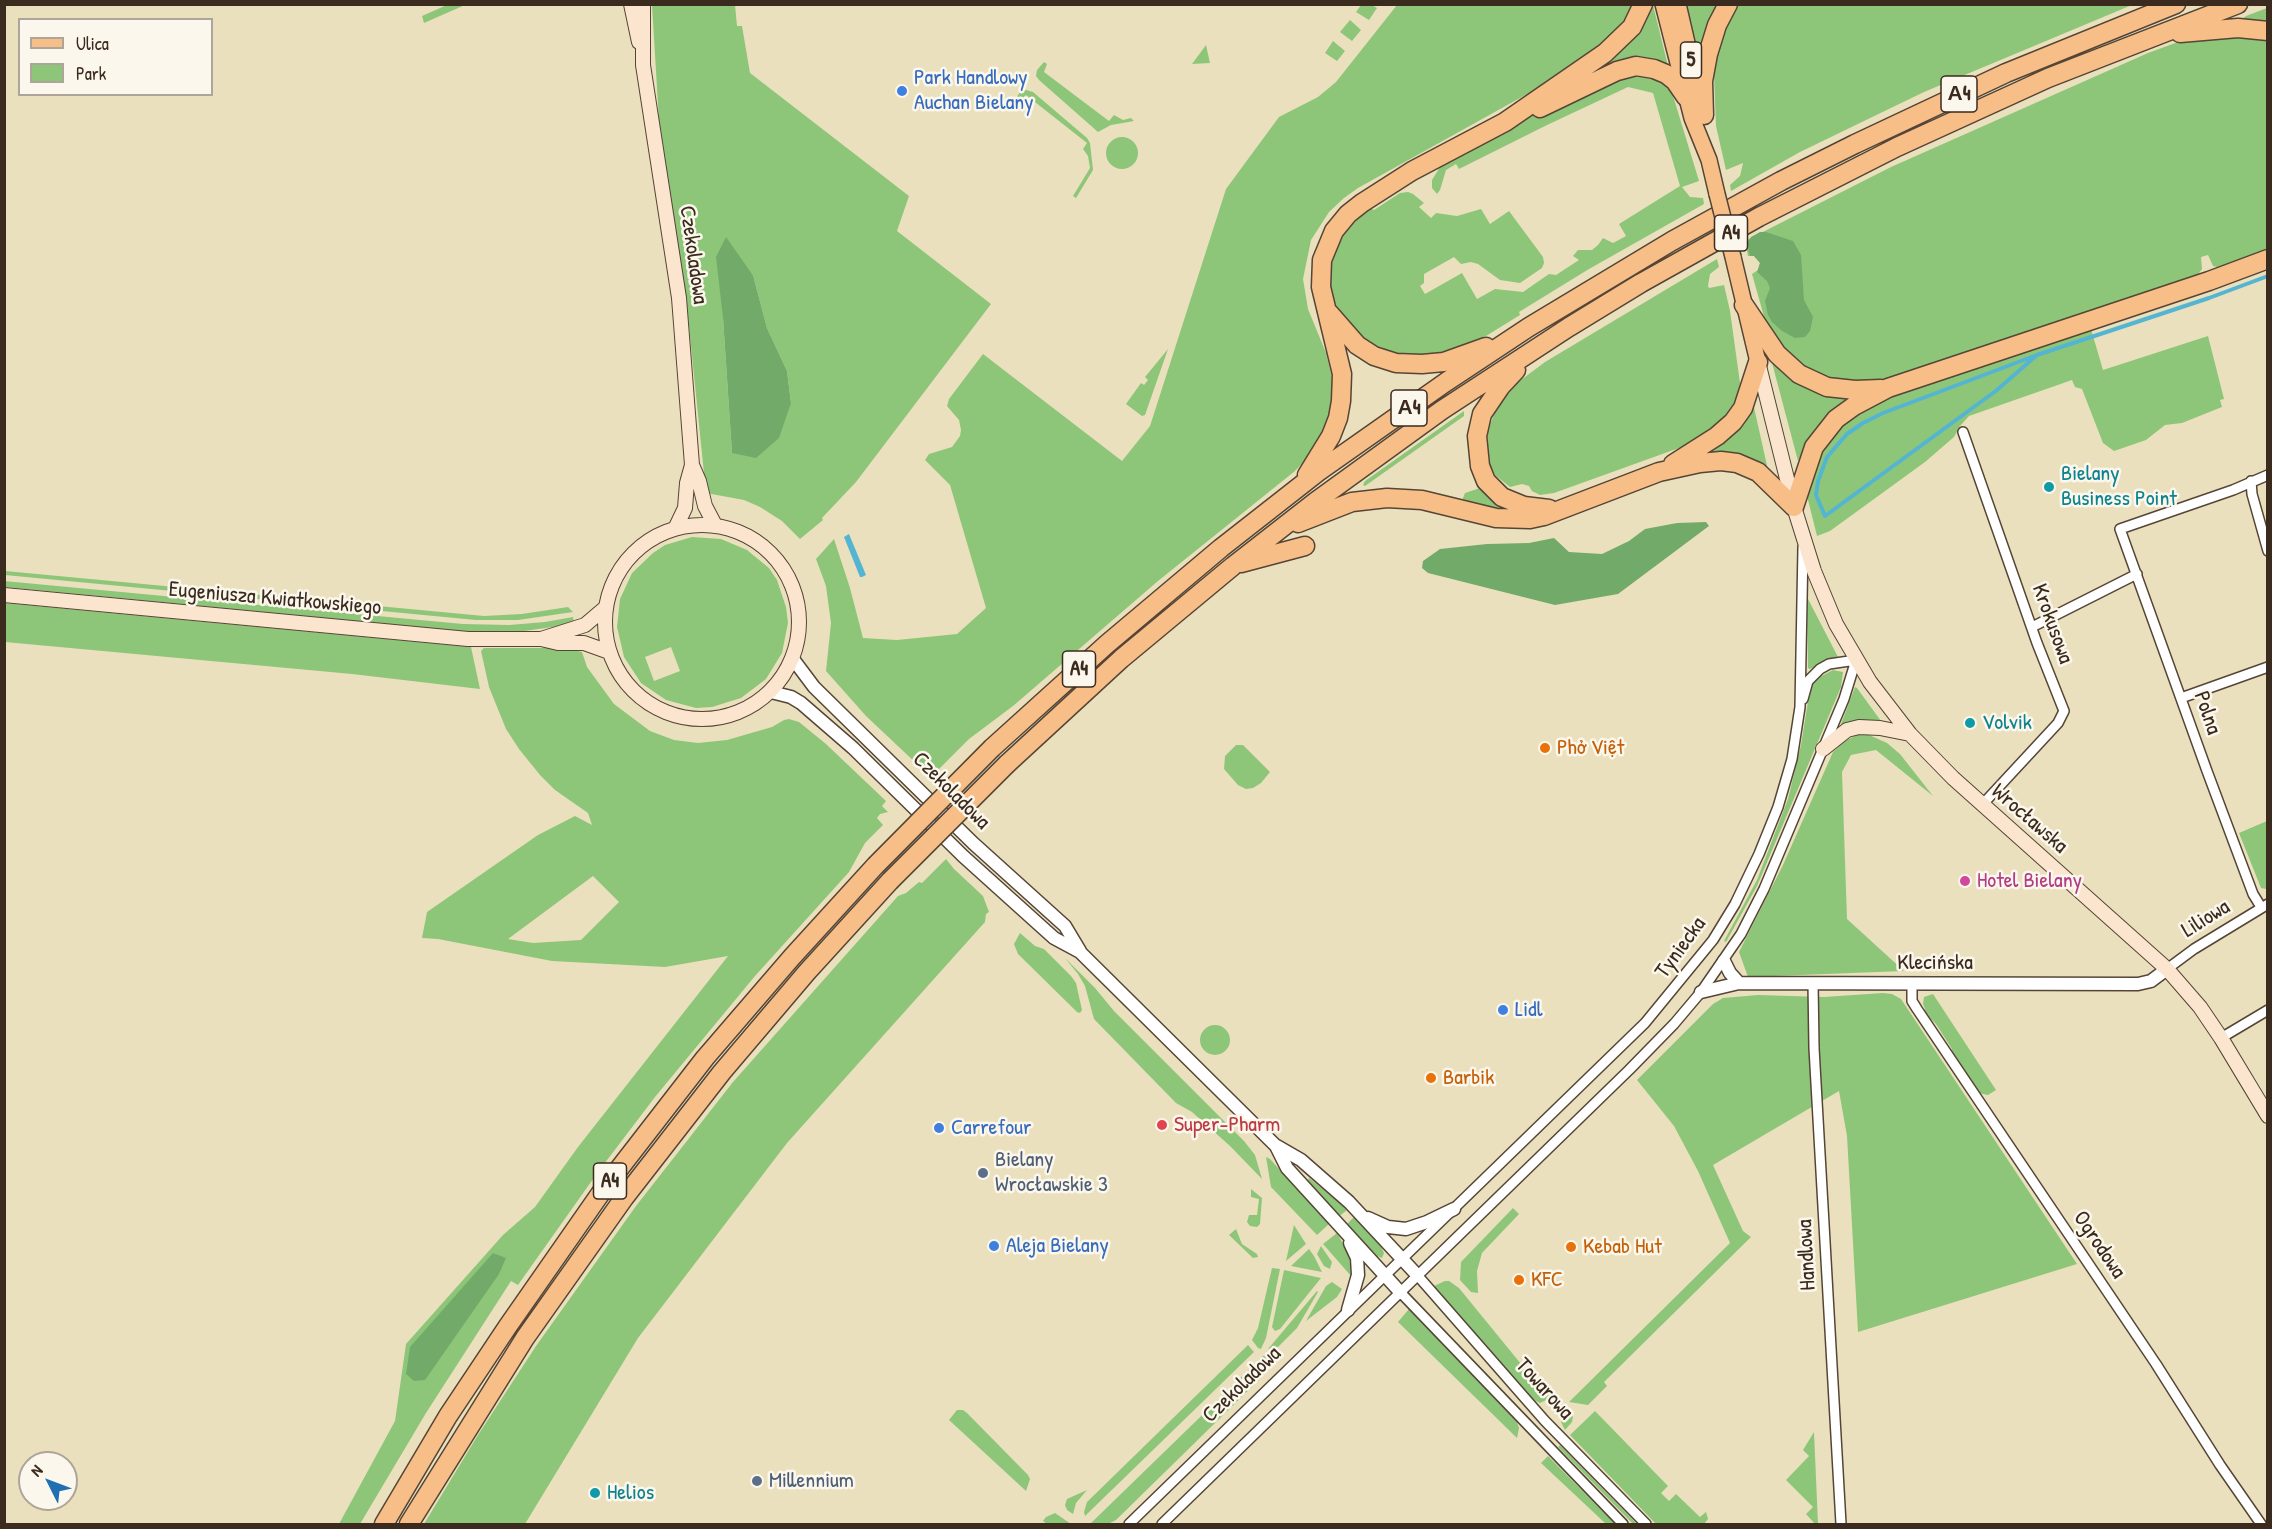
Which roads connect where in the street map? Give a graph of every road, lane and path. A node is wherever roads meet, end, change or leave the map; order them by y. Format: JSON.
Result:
{"nodes":[{"id":1,"x":631,"y":4,"type":"edge"},
{"id":2,"x":643,"y":4,"type":"edge"},
{"id":3,"x":1643,"y":4,"type":"edge"},
{"id":4,"x":1664,"y":4,"type":"edge"},
{"id":5,"x":1678,"y":4,"type":"edge"},
{"id":6,"x":1728,"y":4,"type":"edge"},
{"id":7,"x":2156,"y":4,"type":"edge"},
{"id":8,"x":2176,"y":4,"type":"edge"},
{"id":9,"x":2238,"y":4,"type":"edge"},
{"id":10,"x":2128,"y":23,"type":"junction"},
{"id":11,"x":2268,"y":31,"type":"edge"},
{"id":12,"x":2145,"y":39,"type":"junction"},
{"id":13,"x":642,"y":53,"type":"junction"},
{"id":14,"x":1686,"y":97,"type":"junction"},
{"id":15,"x":1704,"y":115,"type":"junction"},
{"id":16,"x":1505,"y":122,"type":"junction"},
{"id":17,"x":1708,"y":160,"type":"junction"},
{"id":18,"x":2268,"y":258,"type":"edge"},
{"id":19,"x":1744,"y":305,"type":"junction"},
{"id":20,"x":1327,"y":310,"type":"junction"},
{"id":21,"x":1524,"y":330,"type":"junction"},
{"id":22,"x":1552,"y":339,"type":"junction"},
{"id":23,"x":1758,"y":362,"type":"junction"},
{"id":24,"x":1888,"y":388,"type":"junction"},
{"id":25,"x":1963,"y":432,"type":"dead end"},
{"id":26,"x":692,"y":465,"type":"junction"},
{"id":27,"x":1659,"y":472,"type":"junction"},
{"id":28,"x":2268,"y":475,"type":"edge"},
{"id":29,"x":2251,"y":481,"type":"junction"},
{"id":30,"x":1298,"y":488,"type":"junction"},
{"id":31,"x":1566,"y":507,"type":"junction"},
{"id":32,"x":1794,"y":507,"type":"junction"},
{"id":33,"x":715,"y":525,"type":"junction"},
{"id":34,"x":675,"y":529,"type":"junction"},
{"id":35,"x":1803,"y":539,"type":"junction"},
{"id":36,"x":1258,"y":546,"type":"junction"},
{"id":37,"x":1305,"y":546,"type":"dead end"},
{"id":38,"x":2268,"y":551,"type":"edge"},
{"id":39,"x":1233,"y":566,"type":"junction"},
{"id":40,"x":2137,"y":574,"type":"junction"},
{"id":41,"x":4,"y":595,"type":"edge"},
{"id":42,"x":605,"y":608,"type":"junction"},
{"id":43,"x":2032,"y":627,"type":"junction"},
{"id":44,"x":541,"y":639,"type":"junction"},
{"id":45,"x":609,"y":652,"type":"junction"},
{"id":46,"x":793,"y":659,"type":"junction"},
{"id":47,"x":1856,"y":660,"type":"junction"},
{"id":48,"x":2268,"y":667,"type":"edge"},
{"id":49,"x":771,"y":692,"type":"junction"},
{"id":50,"x":2181,"y":698,"type":"junction"},
{"id":51,"x":1800,"y":707,"type":"junction"},
{"id":52,"x":1910,"y":734,"type":"junction"},
{"id":53,"x":1823,"y":749,"type":"junction"},
{"id":54,"x":1982,"y":805,"type":"junction"},
{"id":55,"x":2264,"y":905,"type":"edge"},
{"id":56,"x":1080,"y":952,"type":"junction"},
{"id":57,"x":1724,"y":961,"type":"junction"},
{"id":58,"x":2167,"y":969,"type":"junction"},
{"id":59,"x":1739,"y":983,"type":"junction"},
{"id":60,"x":1813,"y":983,"type":"junction"},
{"id":61,"x":1912,"y":984,"type":"junction"},
{"id":62,"x":1701,"y":992,"type":"junction"},
{"id":63,"x":2268,"y":1010,"type":"edge"},
{"id":64,"x":2221,"y":1038,"type":"junction"},
{"id":65,"x":2268,"y":1116,"type":"edge"},
{"id":66,"x":1275,"y":1145,"type":"junction"},
{"id":67,"x":1454,"y":1209,"type":"junction"},
{"id":68,"x":1362,"y":1214,"type":"junction"},
{"id":69,"x":1343,"y":1232,"type":"junction"},
{"id":70,"x":1402,"y":1259,"type":"junction"},
{"id":71,"x":1385,"y":1275,"type":"junction"},
{"id":72,"x":1418,"y":1276,"type":"junction"},
{"id":73,"x":1401,"y":1293,"type":"junction"},
{"id":74,"x":1348,"y":1311,"type":"junction"},
{"id":75,"x":384,"y":1524,"type":"edge"},
{"id":76,"x":409,"y":1524,"type":"edge"},
{"id":77,"x":1129,"y":1524,"type":"edge"},
{"id":78,"x":1162,"y":1524,"type":"edge"},
{"id":79,"x":1623,"y":1524,"type":"edge"},
{"id":80,"x":1646,"y":1524,"type":"edge"},
{"id":81,"x":1841,"y":1524,"type":"edge"},
{"id":82,"x":2260,"y":1524,"type":"edge"}],
"edges":[{"from":1,"to":13,"type":"main road","name":"Czekoladowa"},
{"from":2,"to":13,"type":"main road","name":"Czekoladowa"},
{"from":3,"to":16,"type":"highway"},
{"from":4,"to":14,"type":"main road","number":"5"},
{"from":5,"to":15,"type":"main road","number":"5"},
{"from":6,"to":15,"type":"highway"},
{"from":7,"to":10,"type":"highway"},
{"from":8,"to":10,"type":"highway"},
{"from":9,"to":12,"type":"highway","number":"A4"},
{"from":10,"to":21,"type":"highway","number":"А4"},
{"from":11,"to":12,"type":"highway"},
{"from":12,"to":22,"type":"highway","number":"A4"},
{"from":13,"to":26,"type":"main road","name":"Czekoladowa"},
{"from":14,"to":16,"type":"highway"},
{"from":14,"to":17,"type":"main road","number":"5"},
{"from":15,"to":17,"type":"main road","number":"5"},
{"from":16,"to":20,"type":"highway"},
{"from":17,"to":19,"type":"main road","number":"5","bridge":true},
{"from":18,"to":24,"type":"highway"},
{"from":19,"to":23,"type":"main road"},
{"from":19,"to":24,"type":"highway"},
{"from":20,"to":21,"type":"highway"},
{"from":20,"to":30,"type":"highway"},
{"from":21,"to":30,"type":"highway","number":"А4"},
{"from":22,"to":31,"type":"highway"},
{"from":22,"to":36,"type":"highway","number":"A4"},
{"from":23,"to":27,"type":"highway"},
{"from":23,"to":32,"type":"main road","name":"Wrocławska"},
{"from":24,"to":32,"type":"highway"},
{"from":25,"to":43,"type":"street","name":"Krokusowa"},
{"from":26,"to":33,"type":"main road","name":"Czekoladowa"},
{"from":26,"to":34,"type":"main road","name":"Czekoladowa"},
{"from":27,"to":31,"type":"highway"},
{"from":27,"to":32,"type":"highway"},
{"from":28,"to":29,"type":"street"},
{"from":29,"to":38,"type":"street"},
{"from":29,"to":40,"type":"street","name":"Polna"},
{"from":30,"to":75,"type":"highway","number":"A4","bridge":true},
{"from":31,"to":36,"type":"highway"},
{"from":32,"to":35,"type":"main road","name":"Wrocławska"},
{"from":33,"to":34,"type":"main road"},
{"from":33,"to":46,"type":"main road"},
{"from":34,"to":42,"type":"main road"},
{"from":35,"to":47,"type":"main road","name":"Wrocławska"},
{"from":35,"to":51,"type":"street","name":"Tyniecka"},
{"from":36,"to":39,"type":"highway","number":"A4"},
{"from":37,"to":39,"type":"highway"},
{"from":39,"to":76,"type":"highway","number":"A4","bridge":true},
{"from":40,"to":43,"type":"street"},
{"from":40,"to":50,"type":"street","name":"Polna"},
{"from":41,"to":44,"type":"main road","name":"Eugeniusza Kwiatkowskiego"},
{"from":42,"to":44,"type":"main road","name":"Eugeniusza Kwiatkowskiego"},
{"from":42,"to":45,"type":"main road"},
{"from":43,"to":54,"type":"street","name":"Krokusowa"},
{"from":44,"to":45,"type":"main road","name":"Eugeniusza Kwiatkowskiego"},
{"from":45,"to":49,"type":"main road"},
{"from":46,"to":49,"type":"main road"},
{"from":46,"to":56,"type":"street","name":"Czekoladowa"},
{"from":47,"to":51,"type":"street"},
{"from":47,"to":52,"type":"main road","name":"Wrocławska"},
{"from":47,"to":53,"type":"street","name":"Tyniecka"},
{"from":48,"to":50,"type":"street"},
{"from":49,"to":56,"type":"street","name":"Czekoladowa"},
{"from":50,"to":55,"type":"street","name":"Polna"},
{"from":51,"to":67,"type":"street","name":"Tyniecka"},
{"from":52,"to":53,"type":"main road"},
{"from":52,"to":54,"type":"main road","name":"Wrocławska"},
{"from":53,"to":57,"type":"street","name":"Tyniecka"},
{"from":54,"to":58,"type":"main road","name":"Wrocławska"},
{"from":55,"to":58,"type":"street","name":"Liliowa"},
{"from":56,"to":66,"type":"street","name":"Czekoladowa"},
{"from":57,"to":59,"type":"street"},
{"from":57,"to":62,"type":"street","name":"Tyniecka"},
{"from":58,"to":61,"type":"street","name":"Klecińska"},
{"from":58,"to":64,"type":"main road","name":"Wrocławska"},
{"from":59,"to":60,"type":"street","name":"Klecińska"},
{"from":59,"to":62,"type":"street","name":"Klecińska"},
{"from":60,"to":61,"type":"street","name":"Klecińska"},
{"from":60,"to":81,"type":"street","name":"Handlowa"},
{"from":61,"to":82,"type":"street","name":"Ogrodowa"},
{"from":62,"to":72,"type":"street","name":"Tyniecka"},
{"from":63,"to":64,"type":"street"},
{"from":64,"to":65,"type":"main road","name":"Wrocławska"},
{"from":66,"to":68,"type":"street","name":"Czekoladowa"},
{"from":66,"to":69,"type":"street","name":"Czekoladowa"},
{"from":67,"to":68,"type":"street"},
{"from":67,"to":70,"type":"street","name":"Tyniecka"},
{"from":68,"to":70,"type":"street","name":"Czekoladowa"},
{"from":69,"to":71,"type":"street","name":"Czekoladowa"},
{"from":69,"to":74,"type":"street"},
{"from":70,"to":71,"type":"street","name":"Tyniecka"},
{"from":70,"to":72,"type":"street","name":"Czekoladowa"},
{"from":71,"to":73,"type":"street","name":"Czekoladowa"},
{"from":71,"to":74,"type":"street","name":"Czekoladowa"},
{"from":72,"to":73,"type":"street","name":"Czekoladowa"},
{"from":72,"to":80,"type":"street","name":"Towarowa"},
{"from":73,"to":78,"type":"street","name":"Czekoladowa"},
{"from":73,"to":79,"type":"street","name":"Towarowa"},
{"from":74,"to":77,"type":"street","name":"Czekoladowa"}]}
